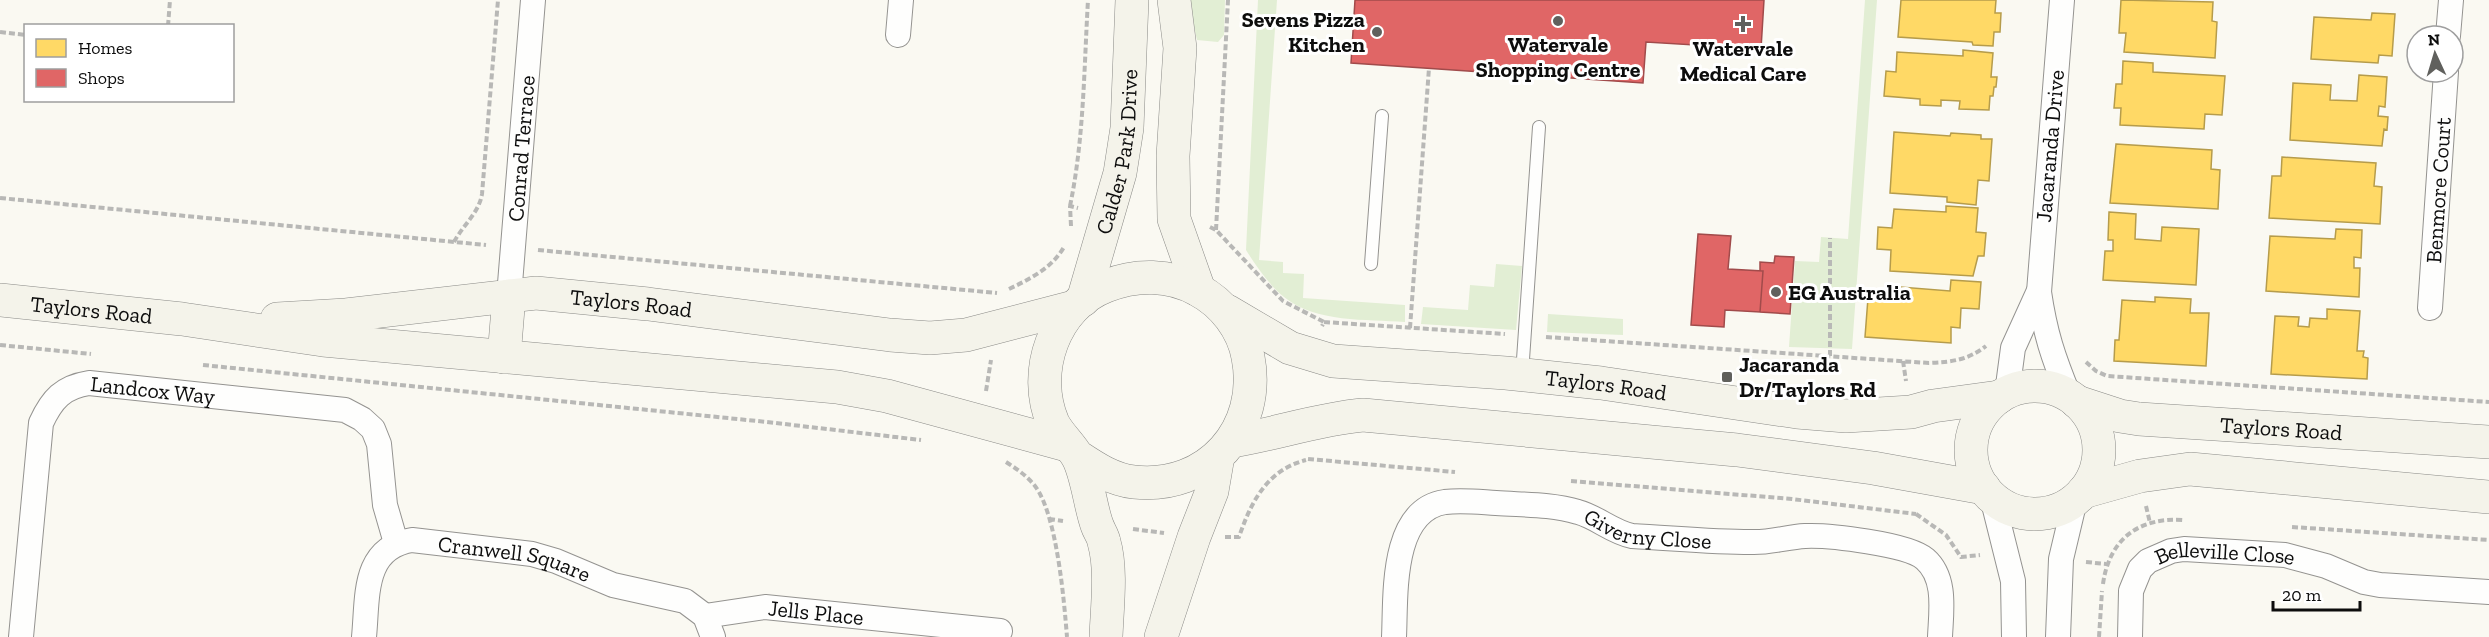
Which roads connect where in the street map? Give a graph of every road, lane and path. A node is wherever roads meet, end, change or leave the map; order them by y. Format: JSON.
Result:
{"nodes":[{"id":1,"x":170,"y":0,"type":"edge"},
{"id":2,"x":498,"y":0,"type":"edge"},
{"id":3,"x":533,"y":0,"type":"edge"},
{"id":4,"x":901,"y":0,"type":"edge"},
{"id":5,"x":1088,"y":0,"type":"edge"},
{"id":6,"x":1132,"y":0,"type":"edge"},
{"id":7,"x":1174,"y":0,"type":"edge"},
{"id":8,"x":1228,"y":0,"type":"edge"},
{"id":9,"x":2062,"y":0,"type":"edge"},
{"id":10,"x":2451,"y":0,"type":"edge"},
{"id":11,"x":168,"y":24,"type":"edge"},
{"id":12,"x":2449,"y":24,"type":"edge"},
{"id":13,"x":0,"y":33,"type":"edge"},
{"id":14,"x":24,"y":35,"type":"edge"},
{"id":15,"x":898,"y":35,"type":"dead end"},
{"id":16,"x":1429,"y":68,"type":"dead end"},
{"id":17,"x":2445,"y":84,"type":"edge"},
{"id":18,"x":1382,"y":116,"type":"dead end"},
{"id":19,"x":1539,"y":127,"type":"dead end"},
{"id":20,"x":1070,"y":206,"type":"junction"},
{"id":21,"x":1109,"y":215,"type":"junction"},
{"id":22,"x":1174,"y":219,"type":"junction"},
{"id":23,"x":1216,"y":230,"type":"junction"},
{"id":24,"x":1071,"y":233,"type":"dead end"},
{"id":25,"x":1830,"y":238,"type":"dead end"},
{"id":26,"x":1067,"y":240,"type":"dead end"},
{"id":27,"x":454,"y":242,"type":"dead end"},
{"id":28,"x":1371,"y":264,"type":"dead end"},
{"id":29,"x":2039,"y":292,"type":"junction"},
{"id":30,"x":509,"y":296,"type":"junction"},
{"id":31,"x":1211,"y":299,"type":"junction"},
{"id":32,"x":0,"y":300,"type":"edge"},
{"id":33,"x":1078,"y":303,"type":"junction"},
{"id":34,"x":2430,"y":308,"type":"dead end"},
{"id":35,"x":182,"y":319,"type":"junction"},
{"id":36,"x":1324,"y":322,"type":"junction"},
{"id":37,"x":996,"y":328,"type":"junction"},
{"id":38,"x":1410,"y":328,"type":"junction"},
{"id":39,"x":1524,"y":335,"type":"junction"},
{"id":40,"x":0,"y":345,"type":"edge"},
{"id":41,"x":2013,"y":348,"type":"junction"},
{"id":42,"x":2050,"y":349,"type":"junction"},
{"id":43,"x":1308,"y":354,"type":"junction"},
{"id":44,"x":94,"y":355,"type":"dead end"},
{"id":45,"x":1830,"y":356,"type":"junction"},
{"id":46,"x":504,"y":357,"type":"junction"},
{"id":47,"x":201,"y":365,"type":"dead end"},
{"id":48,"x":1521,"y":375,"type":"junction"},
{"id":49,"x":2003,"y":395,"type":"junction"},
{"id":50,"x":2073,"y":399,"type":"junction"},
{"id":51,"x":2489,"y":402,"type":"edge"},
{"id":52,"x":981,"y":422,"type":"junction"},
{"id":53,"x":1306,"y":424,"type":"junction"},
{"id":54,"x":932,"y":441,"type":"dead end"},
{"id":55,"x":2489,"y":442,"type":"edge"},
{"id":56,"x":1225,"y":448,"type":"junction"},
{"id":57,"x":1072,"y":450,"type":"junction"},
{"id":58,"x":997,"y":456,"type":"dead end"},
{"id":59,"x":1308,"y":459,"type":"junction"},
{"id":60,"x":1461,"y":472,"type":"dead end"},
{"id":61,"x":1566,"y":480,"type":"dead end"},
{"id":62,"x":1988,"y":492,"type":"junction"},
{"id":63,"x":2079,"y":496,"type":"junction"},
{"id":64,"x":2489,"y":497,"type":"edge"},
{"id":65,"x":1916,"y":514,"type":"dead end"},
{"id":66,"x":1048,"y":519,"type":"junction"},
{"id":67,"x":2186,"y":520,"type":"dead end"},
{"id":68,"x":1097,"y":524,"type":"junction"},
{"id":69,"x":2291,"y":527,"type":"dead end"},
{"id":70,"x":1194,"y":537,"type":"junction"},
{"id":71,"x":2489,"y":540,"type":"edge"},
{"id":72,"x":396,"y":543,"type":"junction"},
{"id":73,"x":2489,"y":591,"type":"edge"},
{"id":74,"x":709,"y":626,"type":"edge"},
{"id":75,"x":1000,"y":631,"type":"dead end"},
{"id":76,"x":21,"y":637,"type":"edge"},
{"id":77,"x":364,"y":637,"type":"edge"},
{"id":78,"x":1067,"y":637,"type":"edge"},
{"id":79,"x":1106,"y":637,"type":"edge"},
{"id":80,"x":1161,"y":637,"type":"edge"},
{"id":81,"x":1394,"y":637,"type":"edge"},
{"id":82,"x":1940,"y":637,"type":"edge"},
{"id":83,"x":2014,"y":637,"type":"edge"},
{"id":84,"x":2058,"y":637,"type":"edge"},
{"id":85,"x":2098,"y":637,"type":"edge"},
{"id":86,"x":2130,"y":637,"type":"edge"}],
"edges":[{"from":1,"to":11,"type":"path"},
{"from":2,"to":27,"type":"path"},
{"from":3,"to":30,"type":"street","name":"Conrad Terrace"},
{"from":4,"to":15,"type":"street"},
{"from":5,"to":20,"type":"path"},
{"from":6,"to":21,"type":"main road","name":"Calder Park Drive"},
{"from":7,"to":22,"type":"main road"},
{"from":8,"to":23,"type":"path"},
{"from":9,"to":29,"type":"street","name":"Jacaranda Drive"},
{"from":10,"to":12,"type":"street"},
{"from":13,"to":14,"type":"path"},
{"from":16,"to":38,"type":"path"},
{"from":17,"to":34,"type":"street","name":"Benmore Court"},
{"from":18,"to":28,"type":"lane"},
{"from":19,"to":39,"type":"lane"},
{"from":20,"to":21,"type":"path"},
{"from":20,"to":24,"type":"path"},
{"from":21,"to":33,"type":"main road","name":"Calder Park Drive"},
{"from":22,"to":23,"type":"path"},
{"from":22,"to":31,"type":"main road"},
{"from":23,"to":36,"type":"path"},
{"from":25,"to":45,"type":"path"},
{"from":26,"to":37,"type":"path"},
{"from":29,"to":41,"type":"street","name":"Jacaranda Drive"},
{"from":29,"to":42,"type":"street","name":"Jacaranda Drive"},
{"from":30,"to":35,"type":"main road","name":"Taylors Road"},
{"from":30,"to":37,"type":"main road","name":"Taylors Road"},
{"from":30,"to":46,"type":"main road"},
{"from":31,"to":33,"type":"main road"},
{"from":31,"to":43,"type":"main road","name":"Taylors Road"},
{"from":31,"to":56,"type":"main road"},
{"from":32,"to":35,"type":"main road","name":"Taylors Road"},
{"from":33,"to":37,"type":"main road","name":"Taylors Road"},
{"from":33,"to":57,"type":"main road"},
{"from":35,"to":46,"type":"main road","name":"Taylors Road"},
{"from":36,"to":38,"type":"path"},
{"from":36,"to":43,"type":"path"},
{"from":37,"to":52,"type":"path"},
{"from":38,"to":39,"type":"path"},
{"from":39,"to":45,"type":"path"},
{"from":39,"to":48,"type":"lane"},
{"from":40,"to":44,"type":"path"},
{"from":41,"to":45,"type":"path"},
{"from":41,"to":49,"type":"street","name":"Jacaranda Drive"},
{"from":42,"to":50,"type":"street","name":"Jacaranda Drive"},
{"from":42,"to":51,"type":"path"},
{"from":43,"to":48,"type":"main road","name":"Taylors Road"},
{"from":46,"to":52,"type":"main road","name":"Taylors Road"},
{"from":47,"to":54,"type":"path"},
{"from":48,"to":49,"type":"main road","name":"Taylors Road"},
{"from":49,"to":50,"type":"main road"},
{"from":49,"to":62,"type":"main road"},
{"from":50,"to":55,"type":"main road","name":"Taylors Road"},
{"from":50,"to":63,"type":"main road"},
{"from":52,"to":57,"type":"main road","name":"Taylors Road"},
{"from":53,"to":56,"type":"main road"},
{"from":53,"to":59,"type":"path"},
{"from":53,"to":62,"type":"main road"},
{"from":56,"to":57,"type":"main road"},
{"from":56,"to":70,"type":"main road"},
{"from":57,"to":68,"type":"main road"},
{"from":58,"to":66,"type":"path"},
{"from":59,"to":60,"type":"path"},
{"from":59,"to":70,"type":"path"},
{"from":61,"to":65,"type":"path"},
{"from":62,"to":63,"type":"main road"},
{"from":62,"to":83,"type":"street"},
{"from":63,"to":64,"type":"main road"},
{"from":63,"to":84,"type":"street"},
{"from":66,"to":68,"type":"path"},
{"from":66,"to":78,"type":"path"},
{"from":67,"to":85,"type":"path"},
{"from":68,"to":70,"type":"path"},
{"from":68,"to":79,"type":"main road"},
{"from":69,"to":71,"type":"path"},
{"from":70,"to":80,"type":"main road"},
{"from":72,"to":74,"type":"street","name":"Cranwell Square"},
{"from":72,"to":76,"type":"street","name":"Landcox Way"},
{"from":72,"to":77,"type":"street"},
{"from":73,"to":86,"type":"street","name":"Belleville Close"},
{"from":74,"to":75,"type":"street","name":"Jells Place"},
{"from":81,"to":82,"type":"street","name":"Giverny Close"}]}
